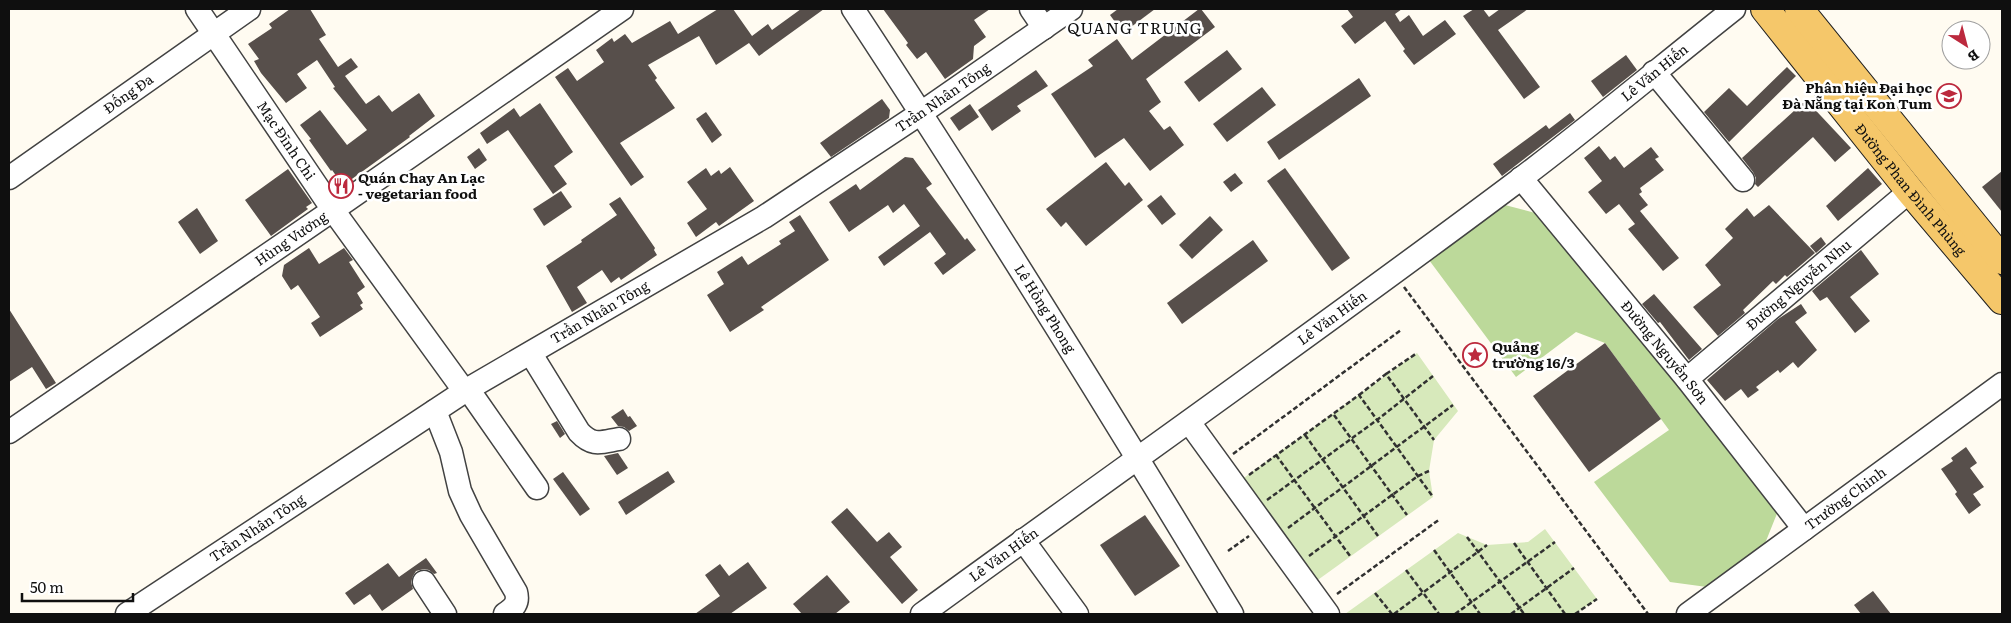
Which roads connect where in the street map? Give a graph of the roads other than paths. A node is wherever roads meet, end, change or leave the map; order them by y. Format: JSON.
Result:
{"nodes":[{"id":1,"x":197,"y":9,"type":"edge"},
{"id":2,"x":249,"y":9,"type":"edge"},
{"id":3,"x":622,"y":9,"type":"edge"},
{"id":4,"x":853,"y":9,"type":"edge"},
{"id":5,"x":1031,"y":9,"type":"edge"},
{"id":6,"x":1070,"y":9,"type":"edge"},
{"id":7,"x":1734,"y":9,"type":"edge"},
{"id":8,"x":1765,"y":9,"type":"edge"},
{"id":9,"x":1799,"y":9,"type":"edge"},
{"id":10,"x":1044,"y":28,"type":"junction"},
{"id":11,"x":214,"y":33,"type":"junction"},
{"id":12,"x":1654,"y":72,"type":"junction"},
{"id":13,"x":921,"y":113,"type":"junction"},
{"id":14,"x":9,"y":178,"type":"edge"},
{"id":15,"x":1521,"y":178,"type":"junction"},
{"id":16,"x":1743,"y":180,"type":"dead end"},
{"id":17,"x":1910,"y":191,"type":"junction"},
{"id":18,"x":333,"y":210,"type":"junction"},
{"id":19,"x":2002,"y":260,"type":"edge"},
{"id":20,"x":2000,"y":293,"type":"edge"},
{"id":21,"x":530,"y":354,"type":"junction"},
{"id":22,"x":1687,"y":379,"type":"junction"},
{"id":23,"x":2002,"y":384,"type":"edge"},
{"id":24,"x":467,"y":391,"type":"junction"},
{"id":25,"x":435,"y":412,"type":"junction"},
{"id":26,"x":1189,"y":422,"type":"junction"},
{"id":27,"x":9,"y":432,"type":"edge"},
{"id":28,"x":619,"y":438,"type":"dead end"},
{"id":29,"x":1142,"y":464,"type":"junction"},
{"id":30,"x":537,"y":488,"type":"dead end"},
{"id":31,"x":1804,"y":529,"type":"junction"},
{"id":32,"x":1028,"y":546,"type":"junction"},
{"id":33,"x":424,"y":582,"type":"dead end"},
{"id":34,"x":1324,"y":610,"type":"edge"},
{"id":35,"x":127,"y":614,"type":"edge"},
{"id":36,"x":445,"y":614,"type":"edge"},
{"id":37,"x":505,"y":614,"type":"edge"},
{"id":38,"x":922,"y":614,"type":"edge"},
{"id":39,"x":948,"y":614,"type":"edge"},
{"id":40,"x":1077,"y":614,"type":"edge"},
{"id":41,"x":1232,"y":614,"type":"edge"},
{"id":42,"x":1688,"y":614,"type":"edge"}],
"edges":[{"from":1,"to":11,"type":"street","name":"Mạc Đĩnh Chi"},
{"from":2,"to":11,"type":"street","name":"Đống Đa"},
{"from":3,"to":18,"type":"street","name":"Hùng Vương"},
{"from":4,"to":13,"type":"street","name":"Lê Hồng Phong"},
{"from":5,"to":10,"type":"street"},
{"from":6,"to":10,"type":"street","name":"Trần Nhân Tông"},
{"from":7,"to":12,"type":"street","name":"Lê Văn Hiến"},
{"from":8,"to":17,"type":"main road","name":"Đường Phan Đình Phùng"},
{"from":9,"to":19,"type":"main road","name":"Đường Phan Đình Phùng"},
{"from":10,"to":13,"type":"street","name":"Trần Nhân Tông"},
{"from":11,"to":14,"type":"street","name":"Đống Đa"},
{"from":11,"to":18,"type":"street","name":"Mạc Đĩnh Chi"},
{"from":12,"to":15,"type":"street","name":"Lê Văn Hiến"},
{"from":12,"to":16,"type":"street"},
{"from":13,"to":21,"type":"street","name":"Trần Nhân Tông"},
{"from":13,"to":29,"type":"street","name":"Lê Hồng Phong"},
{"from":15,"to":22,"type":"street","name":"Đường Nguyễn Sơn"},
{"from":15,"to":26,"type":"street","name":"Lê Văn Hiến"},
{"from":17,"to":20,"type":"main road","name":"Đường Phan Đình Phùng"},
{"from":17,"to":22,"type":"street","name":"Đường Nguyễn Nhu"},
{"from":18,"to":24,"type":"street","name":"Mạc Đĩnh Chi"},
{"from":18,"to":27,"type":"street","name":"Hùng Vương"},
{"from":21,"to":24,"type":"street","name":"Trần Nhân Tông"},
{"from":21,"to":28,"type":"street"},
{"from":22,"to":31,"type":"street","name":"Đường Nguyễn Sơn"},
{"from":23,"to":31,"type":"street","name":"Trường Chinh"},
{"from":24,"to":25,"type":"street","name":"Trần Nhân Tông"},
{"from":24,"to":30,"type":"street","name":"Mạc Đĩnh Chi"},
{"from":25,"to":35,"type":"street","name":"Trần Nhân Tông"},
{"from":25,"to":37,"type":"street"},
{"from":26,"to":29,"type":"street","name":"Lê Văn Hiến"},
{"from":26,"to":34,"type":"street"},
{"from":29,"to":32,"type":"street","name":"Lê Văn Hiến"},
{"from":29,"to":41,"type":"street","name":"Lê Hồng Phong"},
{"from":31,"to":42,"type":"street","name":"Trường Chinh"},
{"from":32,"to":38,"type":"street","name":"Lê Văn Hiến"},
{"from":32,"to":39,"type":"street","name":"Lê Văn Hiến"},
{"from":32,"to":40,"type":"street"},
{"from":33,"to":36,"type":"street"}]}
